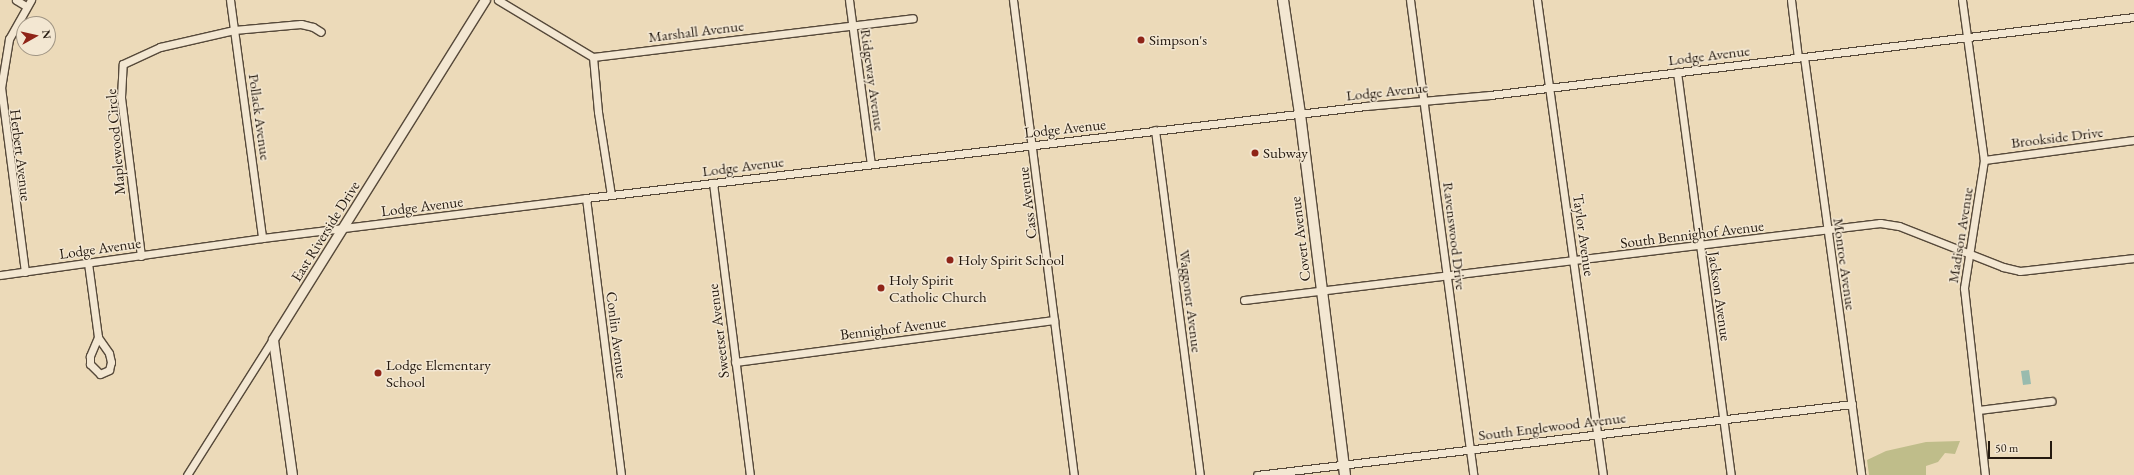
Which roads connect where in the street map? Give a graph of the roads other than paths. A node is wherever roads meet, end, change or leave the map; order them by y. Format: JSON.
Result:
{"nodes":[{"id":1,"x":16,"y":0,"type":"edge"},
{"id":2,"x":31,"y":0,"type":"edge"},
{"id":3,"x":230,"y":0,"type":"edge"},
{"id":4,"x":486,"y":0,"type":"edge"},
{"id":5,"x":498,"y":0,"type":"edge"},
{"id":6,"x":849,"y":0,"type":"edge"},
{"id":7,"x":1013,"y":0,"type":"edge"},
{"id":8,"x":1283,"y":0,"type":"edge"},
{"id":9,"x":1410,"y":0,"type":"edge"},
{"id":10,"x":1537,"y":0,"type":"edge"},
{"id":11,"x":1791,"y":0,"type":"edge"},
{"id":12,"x":1962,"y":0,"type":"edge"},
{"id":13,"x":26,"y":6,"type":"junction"},
{"id":14,"x":2134,"y":17,"type":"edge"},
{"id":15,"x":913,"y":18,"type":"dead end"},
{"id":16,"x":853,"y":25,"type":"junction"},
{"id":17,"x":234,"y":30,"type":"junction"},
{"id":18,"x":322,"y":32,"type":"dead end"},
{"id":19,"x":1967,"y":38,"type":"junction"},
{"id":20,"x":594,"y":57,"type":"junction"},
{"id":21,"x":1801,"y":58,"type":"junction"},
{"id":22,"x":1677,"y":72,"type":"junction"},
{"id":23,"x":1550,"y":87,"type":"junction"},
{"id":24,"x":1424,"y":99,"type":"junction"},
{"id":25,"x":1300,"y":114,"type":"junction"},
{"id":26,"x":1155,"y":130,"type":"junction"},
{"id":27,"x":2134,"y":140,"type":"edge"},
{"id":28,"x":1033,"y":144,"type":"junction"},
{"id":29,"x":1984,"y":160,"type":"junction"},
{"id":30,"x":871,"y":164,"type":"junction"},
{"id":31,"x":713,"y":183,"type":"junction"},
{"id":32,"x":611,"y":195,"type":"junction"},
{"id":33,"x":586,"y":198,"type":"junction"},
{"id":34,"x":344,"y":228,"type":"junction"},
{"id":35,"x":1827,"y":230,"type":"junction"},
{"id":36,"x":262,"y":238,"type":"junction"},
{"id":37,"x":1700,"y":246,"type":"junction"},
{"id":38,"x":1968,"y":253,"type":"junction"},
{"id":39,"x":141,"y":256,"type":"junction"},
{"id":40,"x":2134,"y":258,"type":"edge"},
{"id":41,"x":1575,"y":260,"type":"junction"},
{"id":42,"x":88,"y":263,"type":"junction"},
{"id":43,"x":25,"y":272,"type":"junction"},
{"id":44,"x":0,"y":275,"type":"edge"},
{"id":45,"x":1447,"y":276,"type":"junction"},
{"id":46,"x":1321,"y":290,"type":"junction"},
{"id":47,"x":1244,"y":300,"type":"dead end"},
{"id":48,"x":1054,"y":320,"type":"junction"},
{"id":49,"x":98,"y":337,"type":"junction"},
{"id":50,"x":273,"y":339,"type":"junction"},
{"id":51,"x":735,"y":362,"type":"junction"},
{"id":52,"x":2051,"y":402,"type":"dead end"},
{"id":53,"x":1852,"y":404,"type":"junction"},
{"id":54,"x":1978,"y":410,"type":"junction"},
{"id":55,"x":1724,"y":419,"type":"junction"},
{"id":56,"x":1597,"y":434,"type":"junction"},
{"id":57,"x":1469,"y":450,"type":"junction"},
{"id":58,"x":1344,"y":464,"type":"junction"},
{"id":59,"x":187,"y":475,"type":"edge"},
{"id":60,"x":292,"y":475,"type":"edge"},
{"id":61,"x":621,"y":475,"type":"edge"},
{"id":62,"x":750,"y":475,"type":"edge"},
{"id":63,"x":1074,"y":475,"type":"edge"},
{"id":64,"x":1200,"y":475,"type":"edge"},
{"id":65,"x":1256,"y":475,"type":"edge"},
{"id":66,"x":1345,"y":475,"type":"edge"},
{"id":67,"x":1473,"y":475,"type":"edge"},
{"id":68,"x":1603,"y":475,"type":"edge"},
{"id":69,"x":1731,"y":475,"type":"edge"},
{"id":70,"x":1861,"y":475,"type":"edge"},
{"id":71,"x":1984,"y":475,"type":"edge"}],
"edges":[{"from":1,"to":13,"type":"street"},
{"from":2,"to":13,"type":"street","name":"Herbert Avenue"},
{"from":3,"to":17,"type":"street","name":"Pollack Avenue"},
{"from":4,"to":34,"type":"street","name":"East Riverside Drive"},
{"from":5,"to":20,"type":"street"},
{"from":6,"to":16,"type":"street","name":"Ridgeway Avenue"},
{"from":7,"to":28,"type":"street","name":"Cass Avenue"},
{"from":8,"to":25,"type":"main road","name":"Covert Avenue"},
{"from":9,"to":24,"type":"street","name":"Ravenswood Drive"},
{"from":10,"to":23,"type":"street","name":"Taylor Avenue"},
{"from":11,"to":21,"type":"street","name":"Monroe Avenue"},
{"from":12,"to":19,"type":"street","name":"Madison Avenue"},
{"from":13,"to":43,"type":"street","name":"Herbert Avenue"},
{"from":14,"to":19,"type":"street","name":"Lodge Avenue"},
{"from":15,"to":16,"type":"street","name":"Marshall Avenue"},
{"from":16,"to":20,"type":"street","name":"Marshall Avenue"},
{"from":16,"to":30,"type":"street","name":"Ridgeway Avenue"},
{"from":17,"to":18,"type":"street","name":"Maplewood Circle"},
{"from":17,"to":36,"type":"street","name":"Pollack Avenue"},
{"from":17,"to":39,"type":"street","name":"Maplewood Circle"},
{"from":19,"to":21,"type":"street","name":"Lodge Avenue"},
{"from":19,"to":29,"type":"street","name":"Madison Avenue"},
{"from":20,"to":32,"type":"street"},
{"from":21,"to":22,"type":"street","name":"Lodge Avenue"},
{"from":21,"to":35,"type":"street","name":"Monroe Avenue"},
{"from":22,"to":23,"type":"street","name":"Lodge Avenue"},
{"from":22,"to":37,"type":"street","name":"Jackson Avenue"},
{"from":23,"to":24,"type":"street","name":"Lodge Avenue"},
{"from":23,"to":41,"type":"street","name":"Taylor Avenue"},
{"from":24,"to":25,"type":"street","name":"Lodge Avenue"},
{"from":24,"to":45,"type":"street","name":"Ravenswood Drive"},
{"from":25,"to":26,"type":"street","name":"Lodge Avenue"},
{"from":25,"to":46,"type":"main road","name":"Covert Avenue"},
{"from":26,"to":28,"type":"street","name":"Lodge Avenue"},
{"from":26,"to":64,"type":"street","name":"Waggoner Avenue"},
{"from":27,"to":29,"type":"street","name":"Brookside Drive"},
{"from":28,"to":30,"type":"street","name":"Lodge Avenue"},
{"from":28,"to":48,"type":"street","name":"Cass Avenue"},
{"from":29,"to":38,"type":"street","name":"Madison Avenue"},
{"from":30,"to":31,"type":"street","name":"Lodge Avenue"},
{"from":31,"to":32,"type":"street","name":"Lodge Avenue"},
{"from":31,"to":51,"type":"street","name":"Sweetser Avenue"},
{"from":32,"to":33,"type":"street","name":"Lodge Avenue"},
{"from":33,"to":34,"type":"street","name":"Lodge Avenue"},
{"from":33,"to":61,"type":"street","name":"Conlin Avenue"},
{"from":34,"to":36,"type":"street","name":"Lodge Avenue"},
{"from":34,"to":50,"type":"street","name":"East Riverside Drive"},
{"from":35,"to":37,"type":"street","name":"South Bennighof Avenue"},
{"from":35,"to":38,"type":"street","name":"South Bennighof Avenue"},
{"from":35,"to":53,"type":"street","name":"Monroe Avenue"},
{"from":36,"to":39,"type":"street","name":"Lodge Avenue"},
{"from":37,"to":41,"type":"street","name":"South Bennighof Avenue"},
{"from":37,"to":55,"type":"street","name":"Jackson Avenue"},
{"from":38,"to":40,"type":"street","name":"South Bennighof Avenue"},
{"from":38,"to":54,"type":"street","name":"Madison Avenue"},
{"from":39,"to":42,"type":"street","name":"Lodge Avenue"},
{"from":41,"to":45,"type":"street","name":"South Bennighof Avenue"},
{"from":41,"to":56,"type":"street","name":"Taylor Avenue"},
{"from":42,"to":43,"type":"street","name":"Lodge Avenue"},
{"from":42,"to":49,"type":"street"},
{"from":43,"to":44,"type":"street","name":"Lodge Avenue"},
{"from":45,"to":46,"type":"street","name":"South Bennighof Avenue"},
{"from":45,"to":57,"type":"street","name":"Ravenswood Drive"},
{"from":46,"to":47,"type":"street","name":"South Bennighof Avenue"},
{"from":46,"to":58,"type":"main road","name":"Covert Avenue"},
{"from":48,"to":51,"type":"street","name":"Bennighof Avenue"},
{"from":48,"to":63,"type":"street","name":"Cass Avenue"},
{"from":49,"to":49,"type":"street"},
{"from":50,"to":59,"type":"street","name":"East Riverside Drive"},
{"from":50,"to":60,"type":"street"},
{"from":51,"to":62,"type":"street","name":"Sweetser Avenue"},
{"from":52,"to":54,"type":"street"},
{"from":53,"to":55,"type":"street","name":"South Englewood Avenue"},
{"from":53,"to":70,"type":"street","name":"Monroe Avenue"},
{"from":54,"to":71,"type":"street","name":"Madison Avenue"},
{"from":55,"to":56,"type":"street","name":"South Englewood Avenue"},
{"from":55,"to":69,"type":"street","name":"Jackson Avenue"},
{"from":56,"to":57,"type":"street","name":"South Englewood Avenue"},
{"from":56,"to":68,"type":"street","name":"Taylor Avenue"},
{"from":57,"to":58,"type":"street","name":"South Englewood Avenue"},
{"from":57,"to":67,"type":"street","name":"Ravenswood Drive"},
{"from":58,"to":65,"type":"street","name":"South Englewood Avenue"},
{"from":58,"to":66,"type":"main road","name":"Covert Avenue"}]}
